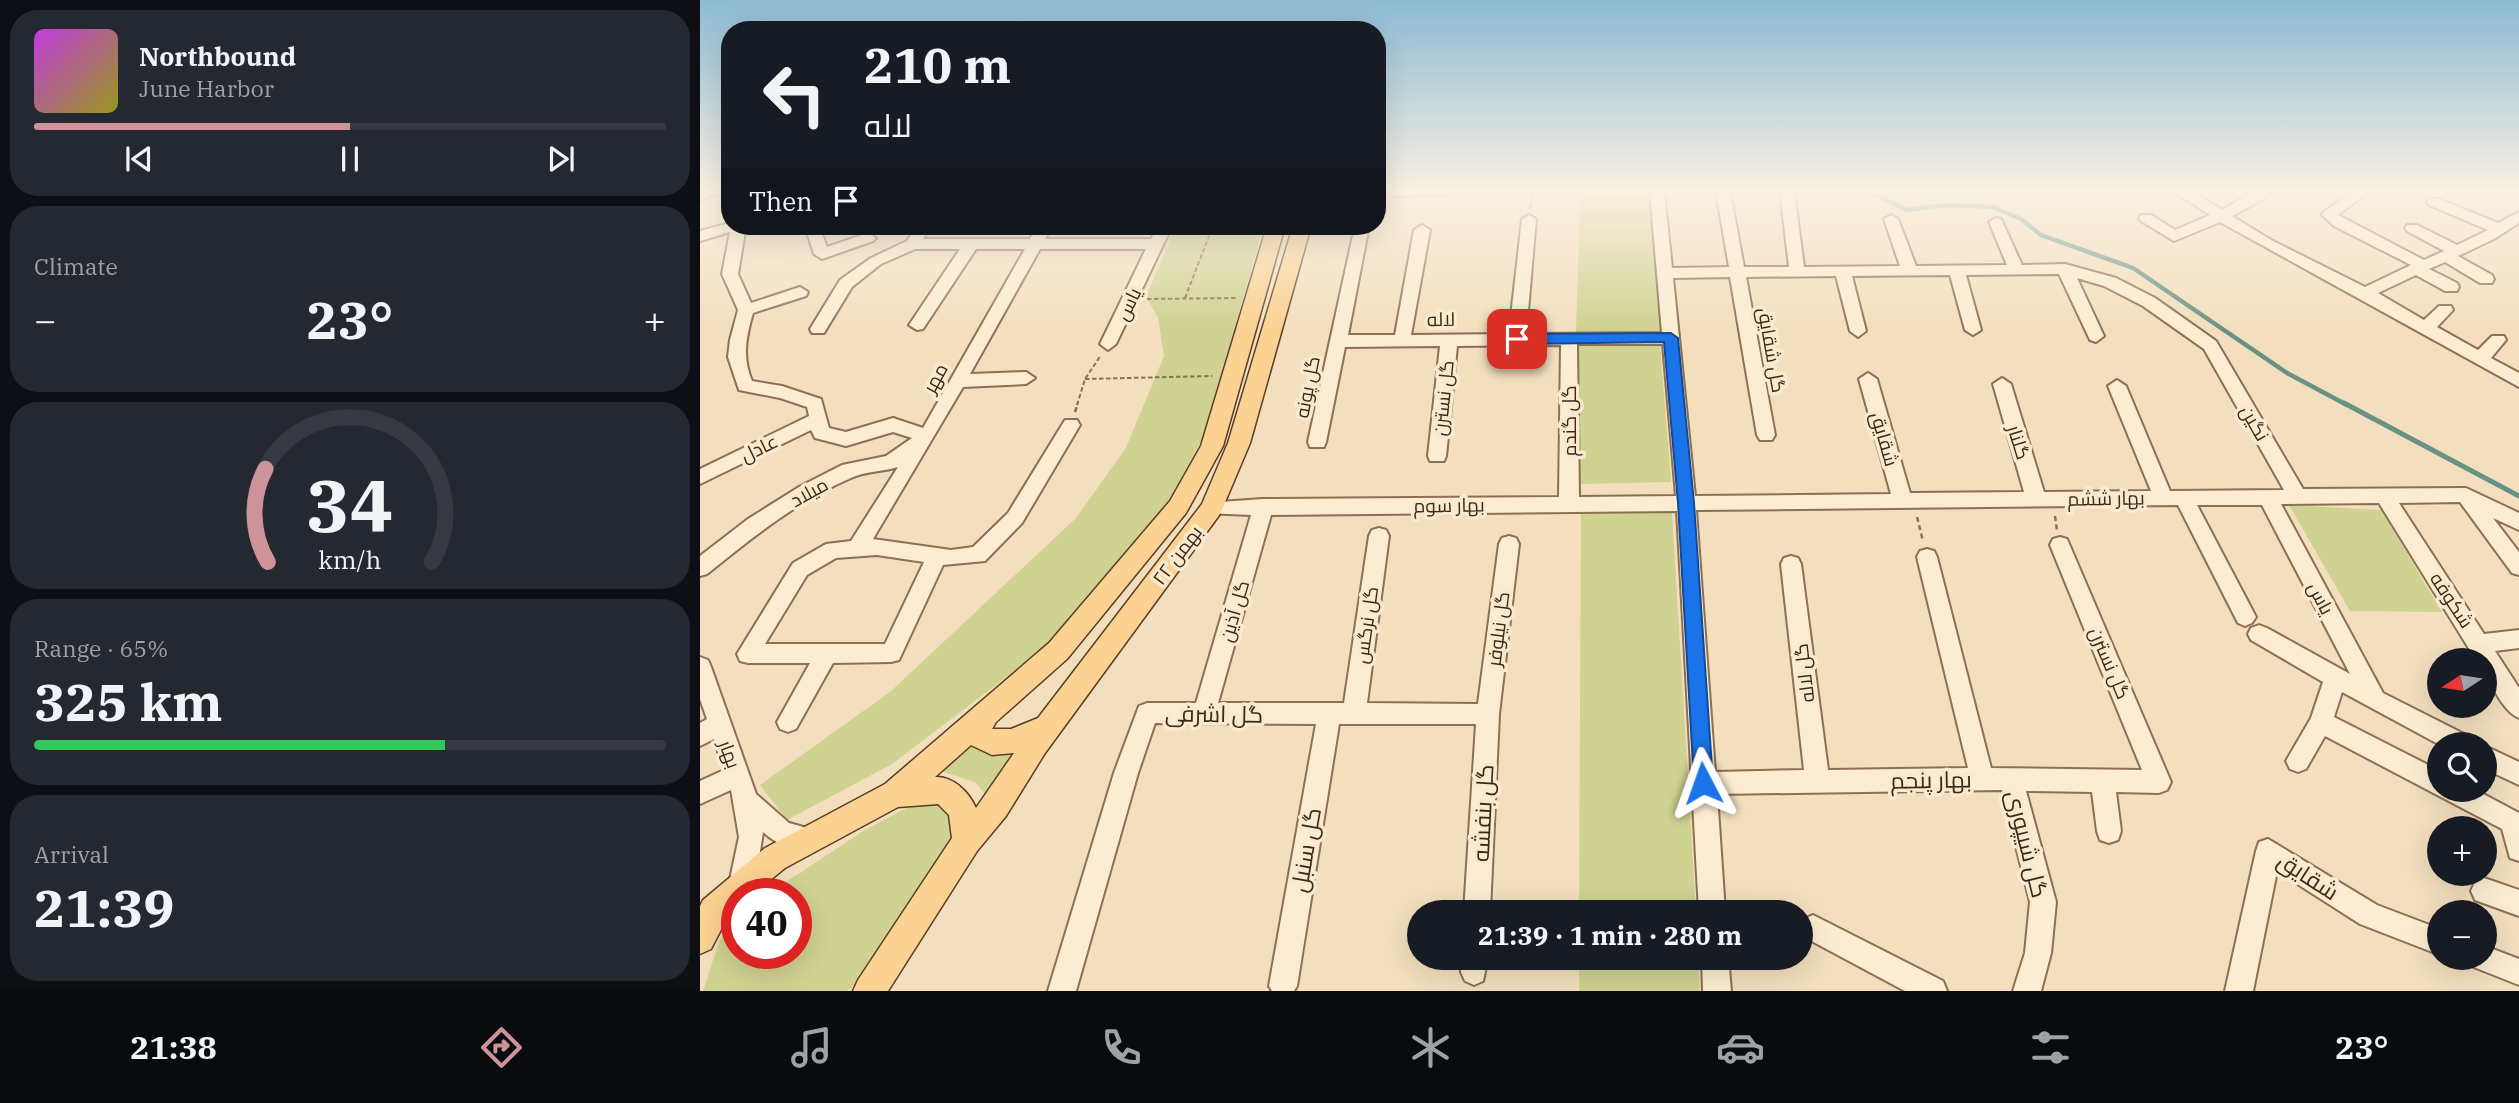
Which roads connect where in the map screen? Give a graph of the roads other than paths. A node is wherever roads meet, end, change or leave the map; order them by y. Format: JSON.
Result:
{"nodes":[{"id":1,"x":735,"y":237,"type":"edge"},
{"id":2,"x":816,"y":237,"type":"edge"},
{"id":3,"x":917,"y":237,"type":"edge"},
{"id":4,"x":1039,"y":237,"type":"edge"},
{"id":5,"x":1130,"y":237,"type":"edge"},
{"id":6,"x":1160,"y":237,"type":"edge"},
{"id":7,"x":1272,"y":237,"type":"edge"},
{"id":8,"x":1299,"y":237,"type":"edge"},
{"id":9,"x":1360,"y":237,"type":"edge"},
{"id":10,"x":1421,"y":237,"type":"edge"},
{"id":11,"x":1527,"y":237,"type":"edge"},
{"id":12,"x":1662,"y":237,"type":"edge"},
{"id":13,"x":1731,"y":237,"type":"edge"},
{"id":14,"x":1793,"y":237,"type":"edge"},
{"id":15,"x":1898,"y":237,"type":"edge"},
{"id":16,"x":2003,"y":237,"type":"edge"},
{"id":17,"x":2259,"y":237,"type":"edge"},
{"id":18,"x":2365,"y":237,"type":"edge"},
{"id":19,"x":2426,"y":237,"type":"edge"},
{"id":20,"x":2483,"y":237,"type":"edge"},
{"id":21,"x":868,"y":238,"type":"dead end"},
{"id":22,"x":913,"y":244,"type":"junction"},
{"id":23,"x":971,"y":244,"type":"junction"},
{"id":24,"x":1035,"y":244,"type":"junction"},
{"id":25,"x":2451,"y":253,"type":"junction"},
{"id":26,"x":2420,"y":267,"type":"junction"},
{"id":27,"x":2065,"y":269,"type":"junction"},
{"id":28,"x":1957,"y":270,"type":"junction"},
{"id":29,"x":2017,"y":270,"type":"junction"},
{"id":30,"x":1843,"y":271,"type":"junction"},
{"id":31,"x":1910,"y":271,"type":"junction"},
{"id":32,"x":1737,"y":272,"type":"junction"},
{"id":33,"x":1797,"y":272,"type":"junction"},
{"id":34,"x":1665,"y":273,"type":"junction"},
{"id":35,"x":2486,"y":279,"type":"dead end"},
{"id":36,"x":2451,"y":287,"type":"dead end"},
{"id":37,"x":800,"y":292,"type":"dead end"},
{"id":38,"x":2365,"y":293,"type":"junction"},
{"id":39,"x":746,"y":310,"type":"junction"},
{"id":40,"x":2445,"y":310,"type":"dead end"},
{"id":41,"x":917,"y":325,"type":"dead end"},
{"id":42,"x":2425,"y":328,"type":"junction"},
{"id":43,"x":818,"y":329,"type":"dead end"},
{"id":44,"x":1973,"y":330,"type":"dead end"},
{"id":45,"x":1858,"y":331,"type":"dead end"},
{"id":46,"x":2096,"y":337,"type":"dead end"},
{"id":47,"x":1671,"y":338,"type":"junction"},
{"id":48,"x":1517,"y":339,"type":"junction"},
{"id":49,"x":1569,"y":339,"type":"junction"},
{"id":50,"x":1402,"y":340,"type":"junction"},
{"id":51,"x":1449,"y":340,"type":"junction"},
{"id":52,"x":2498,"y":340,"type":"dead end"},
{"id":53,"x":1338,"y":341,"type":"junction"},
{"id":54,"x":1108,"y":344,"type":"road end"},
{"id":55,"x":2480,"y":359,"type":"junction"},
{"id":56,"x":1026,"y":378,"type":"dead end"},
{"id":57,"x":1868,"y":379,"type":"dead end"},
{"id":58,"x":957,"y":381,"type":"junction"},
{"id":59,"x":2519,"y":382,"type":"edge"},
{"id":60,"x":2002,"y":384,"type":"dead end"},
{"id":61,"x":2117,"y":386,"type":"dead end"},
{"id":62,"x":818,"y":419,"type":"junction"},
{"id":63,"x":1071,"y":425,"type":"road end"},
{"id":64,"x":1766,"y":435,"type":"dead end"},
{"id":65,"x":927,"y":436,"type":"junction"},
{"id":66,"x":1318,"y":442,"type":"dead end"},
{"id":67,"x":1437,"y":456,"type":"dead end"},
{"id":68,"x":700,"y":477,"type":"edge"},
{"id":69,"x":2383,"y":494,"type":"junction"},
{"id":70,"x":2466,"y":495,"type":"junction"},
{"id":71,"x":2267,"y":496,"type":"junction"},
{"id":72,"x":2297,"y":496,"type":"junction"},
{"id":73,"x":2173,"y":497,"type":"junction"},
{"id":74,"x":2044,"y":499,"type":"junction"},
{"id":75,"x":1908,"y":500,"type":"junction"},
{"id":76,"x":1686,"y":503,"type":"junction"},
{"id":77,"x":1569,"y":504,"type":"junction"},
{"id":78,"x":1263,"y":507,"type":"junction"},
{"id":79,"x":1212,"y":508,"type":"junction"},
{"id":80,"x":2519,"y":522,"type":"edge"},
{"id":81,"x":1379,"y":536,"type":"dead end"},
{"id":82,"x":1509,"y":544,"type":"dead end"},
{"id":83,"x":2060,"y":545,"type":"road end"},
{"id":84,"x":857,"y":548,"type":"junction"},
{"id":85,"x":937,"y":556,"type":"junction"},
{"id":86,"x":1927,"y":557,"type":"road end"},
{"id":87,"x":1791,"y":564,"type":"dead end"},
{"id":88,"x":2519,"y":567,"type":"edge"},
{"id":89,"x":700,"y":568,"type":"edge"},
{"id":90,"x":2519,"y":639,"type":"edge"},
{"id":91,"x":2481,"y":644,"type":"junction"},
{"id":92,"x":827,"y":653,"type":"junction"},
{"id":93,"x":701,"y":673,"type":"edge"},
{"id":94,"x":2334,"y":678,"type":"junction"},
{"id":95,"x":2375,"y":700,"type":"junction"},
{"id":96,"x":2519,"y":708,"type":"edge"},
{"id":97,"x":987,"y":713,"type":"junction"},
{"id":98,"x":1204,"y":715,"type":"junction"},
{"id":99,"x":1341,"y":715,"type":"junction"},
{"id":100,"x":1488,"y":715,"type":"junction"},
{"id":101,"x":788,"y":722,"type":"dead end"},
{"id":102,"x":2321,"y":722,"type":"junction"},
{"id":103,"x":1048,"y":727,"type":"junction"},
{"id":104,"x":710,"y":729,"type":"edge"},
{"id":105,"x":2437,"y":732,"type":"edge"},
{"id":106,"x":2298,"y":761,"type":"dead end"},
{"id":107,"x":2497,"y":763,"type":"edge"},
{"id":108,"x":2519,"y":774,"type":"edge"},
{"id":109,"x":738,"y":775,"type":"junction"},
{"id":110,"x":2427,"y":777,"type":"edge"},
{"id":111,"x":1982,"y":779,"type":"junction"},
{"id":112,"x":2011,"y":779,"type":"junction"},
{"id":113,"x":2103,"y":781,"type":"junction"},
{"id":114,"x":1817,"y":782,"type":"junction"},
{"id":115,"x":2159,"y":782,"type":"joint"},
{"id":116,"x":1703,"y":783,"type":"junction"},
{"id":117,"x":700,"y":793,"type":"edge"},
{"id":118,"x":895,"y":794,"type":"junction"},
{"id":119,"x":747,"y":801,"type":"junction"},
{"id":120,"x":2474,"y":802,"type":"edge"},
{"id":121,"x":2109,"y":831,"type":"dead end"},
{"id":122,"x":809,"y":841,"type":"junction"},
{"id":123,"x":967,"y":841,"type":"junction"},
{"id":124,"x":2518,"y":843,"type":"edge"},
{"id":125,"x":743,"y":878,"type":"edge"},
{"id":126,"x":750,"y":878,"type":"edge"},
{"id":127,"x":2484,"y":891,"type":"dead end"},
{"id":128,"x":1478,"y":900,"type":"edge"},
{"id":129,"x":1711,"y":900,"type":"edge"},
{"id":130,"x":2519,"y":903,"type":"edge"},
{"id":131,"x":721,"y":906,"type":"edge"},
{"id":132,"x":705,"y":922,"type":"edge"},
{"id":133,"x":1813,"y":928,"type":"dead end"},
{"id":134,"x":2427,"y":937,"type":"edge"},
{"id":135,"x":2497,"y":964,"type":"edge"},
{"id":136,"x":1715,"y":970,"type":"edge"},
{"id":137,"x":2519,"y":972,"type":"edge"},
{"id":138,"x":1283,"y":986,"type":"dead end"},
{"id":139,"x":869,"y":991,"type":"edge"},
{"id":140,"x":1062,"y":991,"type":"edge"},
{"id":141,"x":1717,"y":991,"type":"edge"},
{"id":142,"x":1933,"y":991,"type":"edge"},
{"id":143,"x":2027,"y":991,"type":"edge"},
{"id":144,"x":2239,"y":991,"type":"edge"}],
"edges":[{"from":1,"to":39,"type":"street"},
{"from":2,"to":21,"type":"street"},
{"from":3,"to":22,"type":"street"},
{"from":4,"to":24,"type":"street","name":"مهر"},
{"from":5,"to":24,"type":"street"},
{"from":6,"to":54,"type":"street","name":"یاس"},
{"from":7,"to":97,"type":"main road","name":"۲۲ بهمن"},
{"from":8,"to":79,"type":"main road","name":"۲۲ بهمن"},
{"from":9,"to":53,"type":"street"},
{"from":10,"to":50,"type":"street"},
{"from":11,"to":48,"type":"street"},
{"from":12,"to":34,"type":"street"},
{"from":13,"to":32,"type":"street","name":"گل شقایق"},
{"from":14,"to":33,"type":"street"},
{"from":15,"to":31,"type":"street"},
{"from":16,"to":29,"type":"street"},
{"from":17,"to":38,"type":"street"},
{"from":18,"to":26,"type":"street"},
{"from":19,"to":25,"type":"street"},
{"from":20,"to":25,"type":"street"},
{"from":22,"to":23,"type":"street"},
{"from":22,"to":43,"type":"street"},
{"from":23,"to":24,"type":"street"},
{"from":23,"to":41,"type":"street"},
{"from":24,"to":58,"type":"street","name":"مهر"},
{"from":25,"to":26,"type":"street"},
{"from":25,"to":35,"type":"street"},
{"from":26,"to":36,"type":"street"},
{"from":26,"to":38,"type":"street"},
{"from":27,"to":29,"type":"street"},
{"from":27,"to":46,"type":"street"},
{"from":27,"to":72,"type":"street","name":"نگین"},
{"from":28,"to":29,"type":"street"},
{"from":28,"to":31,"type":"street"},
{"from":28,"to":44,"type":"street"},
{"from":30,"to":31,"type":"street"},
{"from":30,"to":33,"type":"street"},
{"from":30,"to":45,"type":"street"},
{"from":32,"to":33,"type":"street"},
{"from":32,"to":34,"type":"street"},
{"from":32,"to":64,"type":"street","name":"گل شقایق"},
{"from":34,"to":47,"type":"street"},
{"from":37,"to":39,"type":"street"},
{"from":38,"to":42,"type":"street"},
{"from":39,"to":62,"type":"street"},
{"from":40,"to":42,"type":"street"},
{"from":42,"to":55,"type":"street"},
{"from":47,"to":49,"type":"street","name":"لاله"},
{"from":47,"to":76,"type":"street"},
{"from":48,"to":49,"type":"street","name":"لاله"},
{"from":48,"to":51,"type":"street","name":"لاله"},
{"from":49,"to":77,"type":"street","name":"گل گندم"},
{"from":50,"to":51,"type":"street","name":"لاله"},
{"from":50,"to":53,"type":"street","name":"لاله"},
{"from":51,"to":67,"type":"street","name":"گل نسترن"},
{"from":52,"to":55,"type":"street"},
{"from":53,"to":66,"type":"street","name":"گل پونه"},
{"from":55,"to":59,"type":"street"},
{"from":56,"to":58,"type":"street"},
{"from":57,"to":75,"type":"street","name":"شقایق"},
{"from":58,"to":65,"type":"street","name":"مهر"},
{"from":60,"to":74,"type":"street","name":"گلنار"},
{"from":61,"to":73,"type":"street"},
{"from":62,"to":65,"type":"street"},
{"from":62,"to":68,"type":"street","name":"عادل"},
{"from":63,"to":85,"type":"street"},
{"from":65,"to":84,"type":"street","name":"مهر"},
{"from":65,"to":89,"type":"street","name":"میلاد"},
{"from":69,"to":70,"type":"street","name":"بهار ششم"},
{"from":69,"to":72,"type":"street","name":"بهار ششم"},
{"from":69,"to":91,"type":"street","name":"شکوفه"},
{"from":70,"to":80,"type":"street","name":"بهار ششم"},
{"from":70,"to":88,"type":"street"},
{"from":71,"to":72,"type":"street","name":"بهار ششم"},
{"from":71,"to":73,"type":"street","name":"بهار ششم"},
{"from":71,"to":95,"type":"street","name":"یاس"},
{"from":73,"to":74,"type":"street","name":"بهار ششم"},
{"from":73,"to":94,"type":"street"},
{"from":74,"to":75,"type":"street","name":"بهار ششم"},
{"from":75,"to":76,"type":"street","name":"بهار ششم"},
{"from":76,"to":77,"type":"street","name":"بهار سوم"},
{"from":76,"to":116,"type":"street"},
{"from":77,"to":78,"type":"street","name":"بهار سوم"},
{"from":78,"to":79,"type":"street","name":"بهار سوم"},
{"from":78,"to":98,"type":"street","name":"گل آذین"},
{"from":79,"to":103,"type":"main road","name":"۲۲ بهمن"},
{"from":81,"to":99,"type":"street","name":"گل نرگس"},
{"from":82,"to":100,"type":"street","name":"گل نیلوفر"},
{"from":83,"to":115,"type":"street","name":"گل نسترن"},
{"from":84,"to":85,"type":"street"},
{"from":84,"to":92,"type":"street"},
{"from":85,"to":92,"type":"street"},
{"from":86,"to":111,"type":"street"},
{"from":87,"to":114,"type":"street","name":"گل لاله"},
{"from":90,"to":91,"type":"street"},
{"from":91,"to":96,"type":"street","name":"شکوفه"},
{"from":92,"to":101,"type":"street"},
{"from":93,"to":104,"type":"street","name":"بهار"},
{"from":94,"to":95,"type":"street"},
{"from":94,"to":102,"type":"street"},
{"from":95,"to":105,"type":"street"},
{"from":97,"to":103,"type":"main road"},
{"from":97,"to":118,"type":"main road","name":"۲۲ بهمن"},
{"from":98,"to":99,"type":"street","name":"گل اشرفی"},
{"from":98,"to":140,"type":"street","name":"گل اشرفی"},
{"from":99,"to":100,"type":"street","name":"گل اشرفی"},
{"from":99,"to":138,"type":"street","name":"گل سنبل"},
{"from":100,"to":128,"type":"street","name":"گل بنفشه"},
{"from":102,"to":106,"type":"street"},
{"from":102,"to":110,"type":"street"},
{"from":103,"to":123,"type":"main road","name":"۲۲ بهمن"},
{"from":104,"to":109,"type":"street","name":"بهار"},
{"from":107,"to":108,"type":"street"},
{"from":109,"to":117,"type":"street"},
{"from":109,"to":119,"type":"street","name":"بهار"},
{"from":111,"to":112,"type":"street","name":"بهار پنجم"},
{"from":111,"to":114,"type":"street","name":"بهار پنجم"},
{"from":112,"to":113,"type":"street","name":"بهار پنجم"},
{"from":112,"to":143,"type":"street","name":"گل شیپوری"},
{"from":113,"to":115,"type":"street","name":"بهار پنجم"},
{"from":113,"to":121,"type":"street"},
{"from":114,"to":116,"type":"street","name":"بهار پنجم"},
{"from":116,"to":129,"type":"street"},
{"from":118,"to":122,"type":"main road"},
{"from":118,"to":123,"type":"main road"},
{"from":119,"to":122,"type":"street"},
{"from":119,"to":125,"type":"street","name":"بهار"},
{"from":120,"to":124,"type":"street"},
{"from":122,"to":126,"type":"main road"},
{"from":123,"to":139,"type":"main road","name":"۲۲ بهمن"},
{"from":127,"to":130,"type":"street"},
{"from":131,"to":132,"type":"main road"},
{"from":133,"to":142,"type":"street"},
{"from":134,"to":144,"type":"street","name":"شقایق"},
{"from":135,"to":137,"type":"street"},
{"from":136,"to":141,"type":"street"}]}
